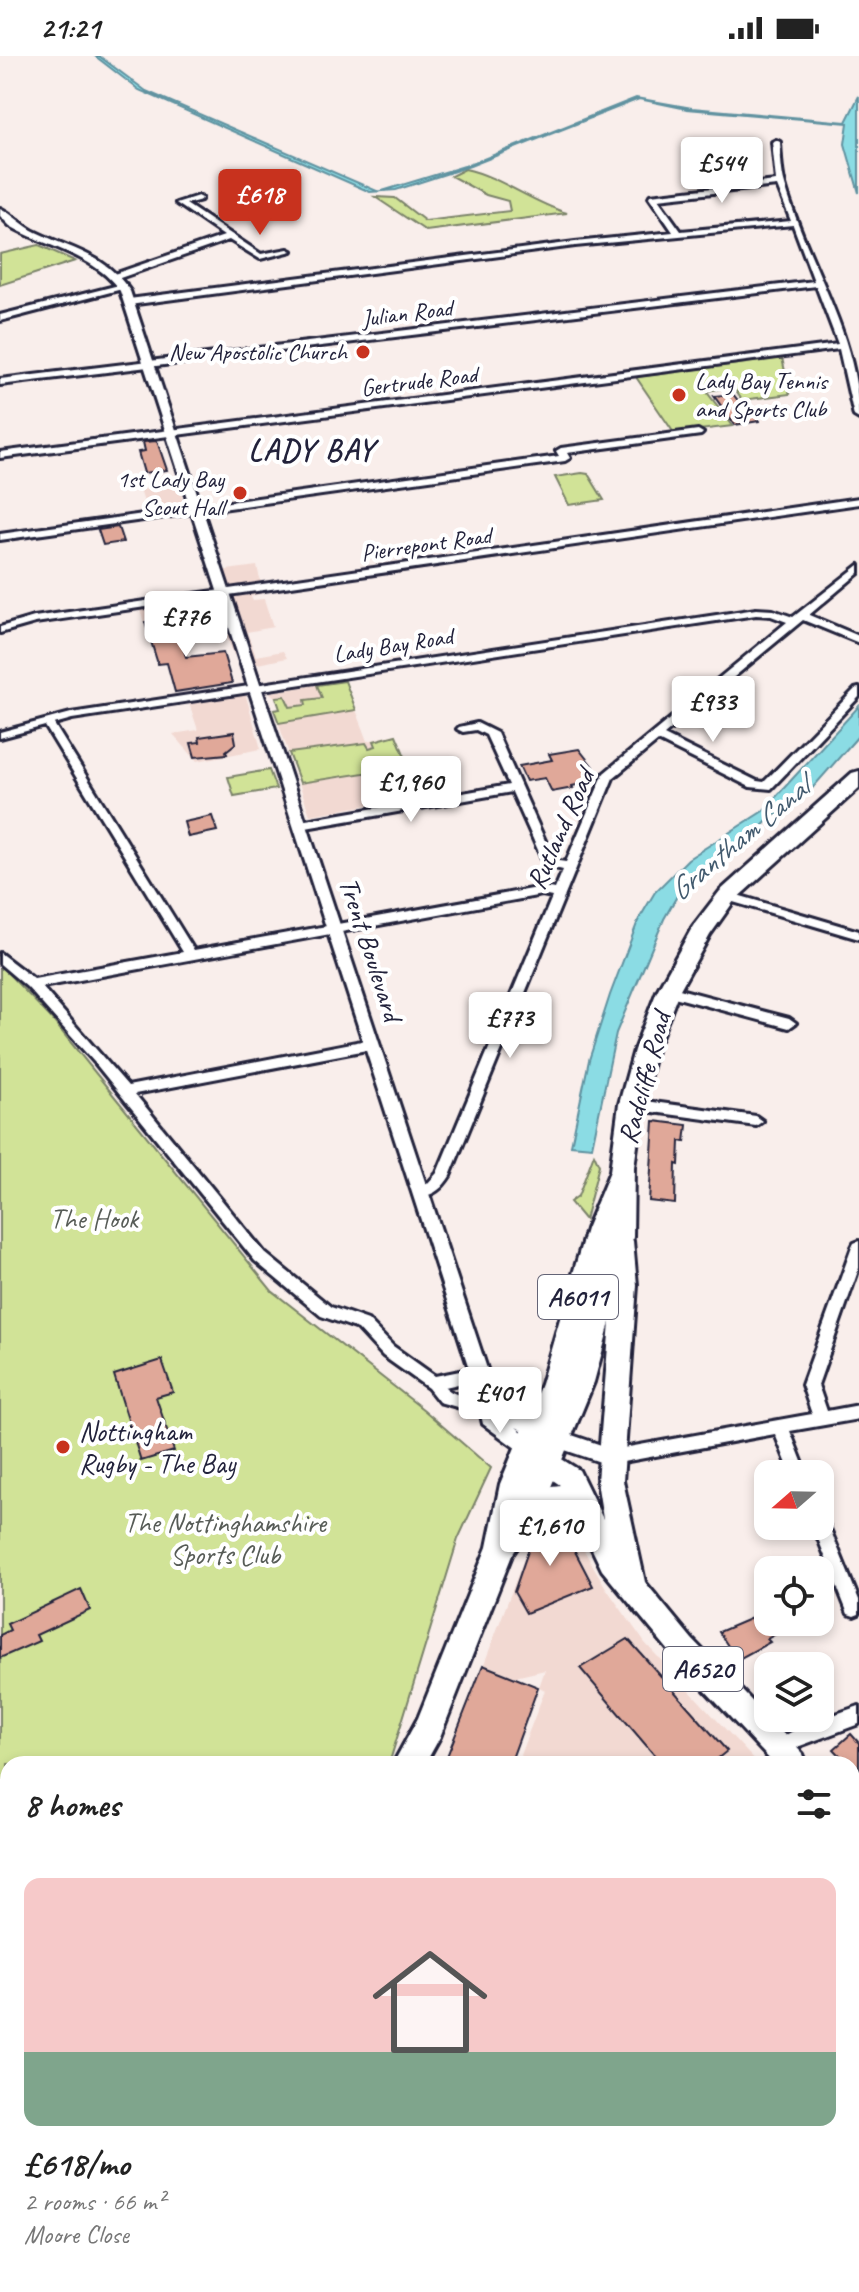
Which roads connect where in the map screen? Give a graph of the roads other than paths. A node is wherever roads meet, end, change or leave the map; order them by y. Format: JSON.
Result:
{"nodes":[{"id":1,"x":776,"y":142,"type":"dead end"},
{"id":2,"x":780,"y":183,"type":"junction"},
{"id":3,"x":198,"y":198,"type":"dead end"},
{"id":4,"x":0,"y":211,"type":"edge"},
{"id":5,"x":794,"y":223,"type":"junction"},
{"id":6,"x":678,"y":233,"type":"junction"},
{"id":7,"x":230,"y":237,"type":"junction"},
{"id":8,"x":288,"y":251,"type":"dead end"},
{"id":9,"x":120,"y":281,"type":"junction"},
{"id":10,"x":818,"y":283,"type":"junction"},
{"id":11,"x":129,"y":302,"type":"junction"},
{"id":12,"x":0,"y":318,"type":"edge"},
{"id":13,"x":843,"y":346,"type":"junction"},
{"id":14,"x":150,"y":364,"type":"junction"},
{"id":15,"x":0,"y":382,"type":"edge"},
{"id":16,"x":859,"y":416,"type":"edge"},
{"id":17,"x":172,"y":433,"type":"junction"},
{"id":18,"x":698,"y":433,"type":"dead end"},
{"id":19,"x":0,"y":455,"type":"edge"},
{"id":20,"x":859,"y":501,"type":"edge"},
{"id":21,"x":197,"y":509,"type":"junction"},
{"id":22,"x":0,"y":537,"type":"edge"},
{"id":23,"x":859,"y":568,"type":"edge"},
{"id":24,"x":225,"y":593,"type":"junction"},
{"id":25,"x":798,"y":618,"type":"junction"},
{"id":26,"x":0,"y":630,"type":"edge"},
{"id":27,"x":859,"y":640,"type":"edge"},
{"id":28,"x":256,"y":688,"type":"junction"},
{"id":29,"x":859,"y":691,"type":"edge"},
{"id":30,"x":47,"y":721,"type":"junction"},
{"id":31,"x":463,"y":729,"type":"dead end"},
{"id":32,"x":0,"y":735,"type":"edge"},
{"id":33,"x":655,"y":735,"type":"junction"},
{"id":34,"x":859,"y":777,"type":"edge"},
{"id":35,"x":515,"y":788,"type":"junction"},
{"id":36,"x":300,"y":825,"type":"junction"},
{"id":37,"x":570,"y":867,"type":"junction"},
{"id":38,"x":559,"y":894,"type":"junction"},
{"id":39,"x":727,"y":896,"type":"junction"},
{"id":40,"x":334,"y":928,"type":"junction"},
{"id":41,"x":859,"y":935,"type":"edge"},
{"id":42,"x":190,"y":954,"type":"junction"},
{"id":43,"x":0,"y":957,"type":"edge"},
{"id":44,"x":32,"y":984,"type":"junction"},
{"id":45,"x":668,"y":991,"type":"junction"},
{"id":46,"x":789,"y":1023,"type":"dead end"},
{"id":47,"x":372,"y":1044,"type":"junction"},
{"id":48,"x":126,"y":1091,"type":"junction"},
{"id":49,"x":631,"y":1104,"type":"junction"},
{"id":50,"x":756,"y":1121,"type":"dead end"},
{"id":51,"x":622,"y":1167,"type":"junction"},
{"id":52,"x":420,"y":1191,"type":"junction"},
{"id":53,"x":621,"y":1237,"type":"junction"},
{"id":54,"x":859,"y":1247,"type":"edge"},
{"id":55,"x":480,"y":1373,"type":"junction"},
{"id":56,"x":433,"y":1383,"type":"junction"},
{"id":57,"x":489,"y":1402,"type":"junction"},
{"id":58,"x":859,"y":1412,"type":"edge"},
{"id":59,"x":822,"y":1419,"type":"junction"},
{"id":60,"x":780,"y":1427,"type":"junction"},
{"id":61,"x":538,"y":1456,"type":"junction"},
{"id":62,"x":612,"y":1457,"type":"junction"},
{"id":63,"x":793,"y":1460,"type":"edge"},
{"id":64,"x":529,"y":1507,"type":"junction"},
{"id":65,"x":591,"y":1519,"type":"junction"},
{"id":66,"x":826,"y":1540,"type":"edge"},
{"id":67,"x":501,"y":1548,"type":"junction"},
{"id":68,"x":632,"y":1585,"type":"junction"},
{"id":69,"x":854,"y":1608,"type":"dead end"},
{"id":70,"x":859,"y":1715,"type":"edge"},
{"id":71,"x":413,"y":1756,"type":"edge"},
{"id":72,"x":785,"y":1756,"type":"edge"},
{"id":73,"x":786,"y":1756,"type":"edge"}],
"edges":[{"from":1,"to":2,"type":"street"},
{"from":2,"to":5,"type":"street"},
{"from":2,"to":6,"type":"street"},
{"from":3,"to":7,"type":"street"},
{"from":4,"to":9,"type":"street"},
{"from":5,"to":6,"type":"street"},
{"from":5,"to":10,"type":"street"},
{"from":6,"to":11,"type":"street"},
{"from":7,"to":8,"type":"street"},
{"from":7,"to":9,"type":"street"},
{"from":9,"to":11,"type":"street","name":"Trent Boulevard"},
{"from":9,"to":12,"type":"street"},
{"from":10,"to":13,"type":"street"},
{"from":10,"to":14,"type":"street","name":"Julian Road"},
{"from":11,"to":14,"type":"street","name":"Trent Boulevard"},
{"from":13,"to":16,"type":"street"},
{"from":13,"to":17,"type":"street","name":"Gertrude Road"},
{"from":14,"to":15,"type":"street","name":"Julian Road"},
{"from":14,"to":17,"type":"street","name":"Trent Boulevard"},
{"from":17,"to":19,"type":"street","name":"Gertrude Road"},
{"from":17,"to":21,"type":"street","name":"Trent Boulevard"},
{"from":18,"to":21,"type":"street"},
{"from":20,"to":24,"type":"street","name":"Pierrepont Road"},
{"from":21,"to":22,"type":"street"},
{"from":21,"to":24,"type":"street","name":"Trent Boulevard"},
{"from":23,"to":25,"type":"street","name":"Rutland Road"},
{"from":24,"to":26,"type":"street","name":"Pierrepont Road"},
{"from":24,"to":28,"type":"street","name":"Trent Boulevard"},
{"from":25,"to":27,"type":"street","name":"Lady Bay Road"},
{"from":25,"to":28,"type":"street","name":"Lady Bay Road"},
{"from":25,"to":33,"type":"street","name":"Rutland Road"},
{"from":28,"to":30,"type":"street","name":"Lady Bay Road"},
{"from":28,"to":36,"type":"street","name":"Trent Boulevard"},
{"from":29,"to":33,"type":"street"},
{"from":30,"to":32,"type":"street","name":"Lady Bay Road"},
{"from":30,"to":42,"type":"street"},
{"from":31,"to":35,"type":"street"},
{"from":33,"to":37,"type":"street","name":"Rutland Road"},
{"from":34,"to":39,"type":"highway","name":"Radcliffe Road","number":"A6011"},
{"from":35,"to":36,"type":"street"},
{"from":35,"to":37,"type":"street"},
{"from":36,"to":40,"type":"street","name":"Trent Boulevard"},
{"from":37,"to":38,"type":"street","name":"Rutland Road"},
{"from":38,"to":40,"type":"street"},
{"from":38,"to":52,"type":"street","name":"Rutland Road"},
{"from":39,"to":41,"type":"street"},
{"from":39,"to":45,"type":"highway","name":"Radcliffe Road","number":"A6011"},
{"from":40,"to":42,"type":"street"},
{"from":40,"to":47,"type":"street","name":"Trent Boulevard"},
{"from":42,"to":44,"type":"street"},
{"from":43,"to":44,"type":"street"},
{"from":44,"to":48,"type":"street"},
{"from":45,"to":46,"type":"street"},
{"from":45,"to":49,"type":"highway","name":"Radcliffe Road","number":"A6011"},
{"from":47,"to":48,"type":"street"},
{"from":47,"to":52,"type":"street","name":"Trent Boulevard"},
{"from":48,"to":56,"type":"street"},
{"from":49,"to":50,"type":"street"},
{"from":49,"to":51,"type":"highway","name":"Radcliffe Road","number":"A6011"},
{"from":51,"to":53,"type":"highway","name":"Radcliffe Road","number":"A6011"},
{"from":51,"to":61,"type":"highway","name":"Radcliffe Road","number":"A6011"},
{"from":52,"to":55,"type":"street","name":"Trent Boulevard"},
{"from":53,"to":61,"type":"highway","name":"Radcliffe Road","number":"A6011"},
{"from":53,"to":62,"type":"main road","name":"Radcliffe Road","number":"A6520"},
{"from":54,"to":59,"type":"street"},
{"from":55,"to":56,"type":"street"},
{"from":55,"to":57,"type":"street","name":"Trent Boulevard"},
{"from":56,"to":57,"type":"street"},
{"from":57,"to":61,"type":"street","name":"Trent Boulevard"},
{"from":58,"to":59,"type":"street"},
{"from":59,"to":60,"type":"street"},
{"from":60,"to":62,"type":"street"},
{"from":60,"to":63,"type":"street"},
{"from":61,"to":62,"type":"street"},
{"from":61,"to":64,"type":"highway","number":"A6011"},
{"from":61,"to":65,"type":"main road","name":"Radcliffe Road","number":"A6520"},
{"from":61,"to":67,"type":"highway","number":"A6011"},
{"from":62,"to":68,"type":"main road","name":"Radcliffe Road","number":"A6520"},
{"from":64,"to":65,"type":"main road"},
{"from":64,"to":67,"type":"highway","number":"A6011"},
{"from":65,"to":68,"type":"main road","name":"Radcliffe Road","number":"A6520"},
{"from":66,"to":69,"type":"street"},
{"from":67,"to":71,"type":"highway","number":"A6011"},
{"from":68,"to":72,"type":"main road","name":"Radcliffe Road","number":"A6520"},
{"from":70,"to":73,"type":"street"}]}
